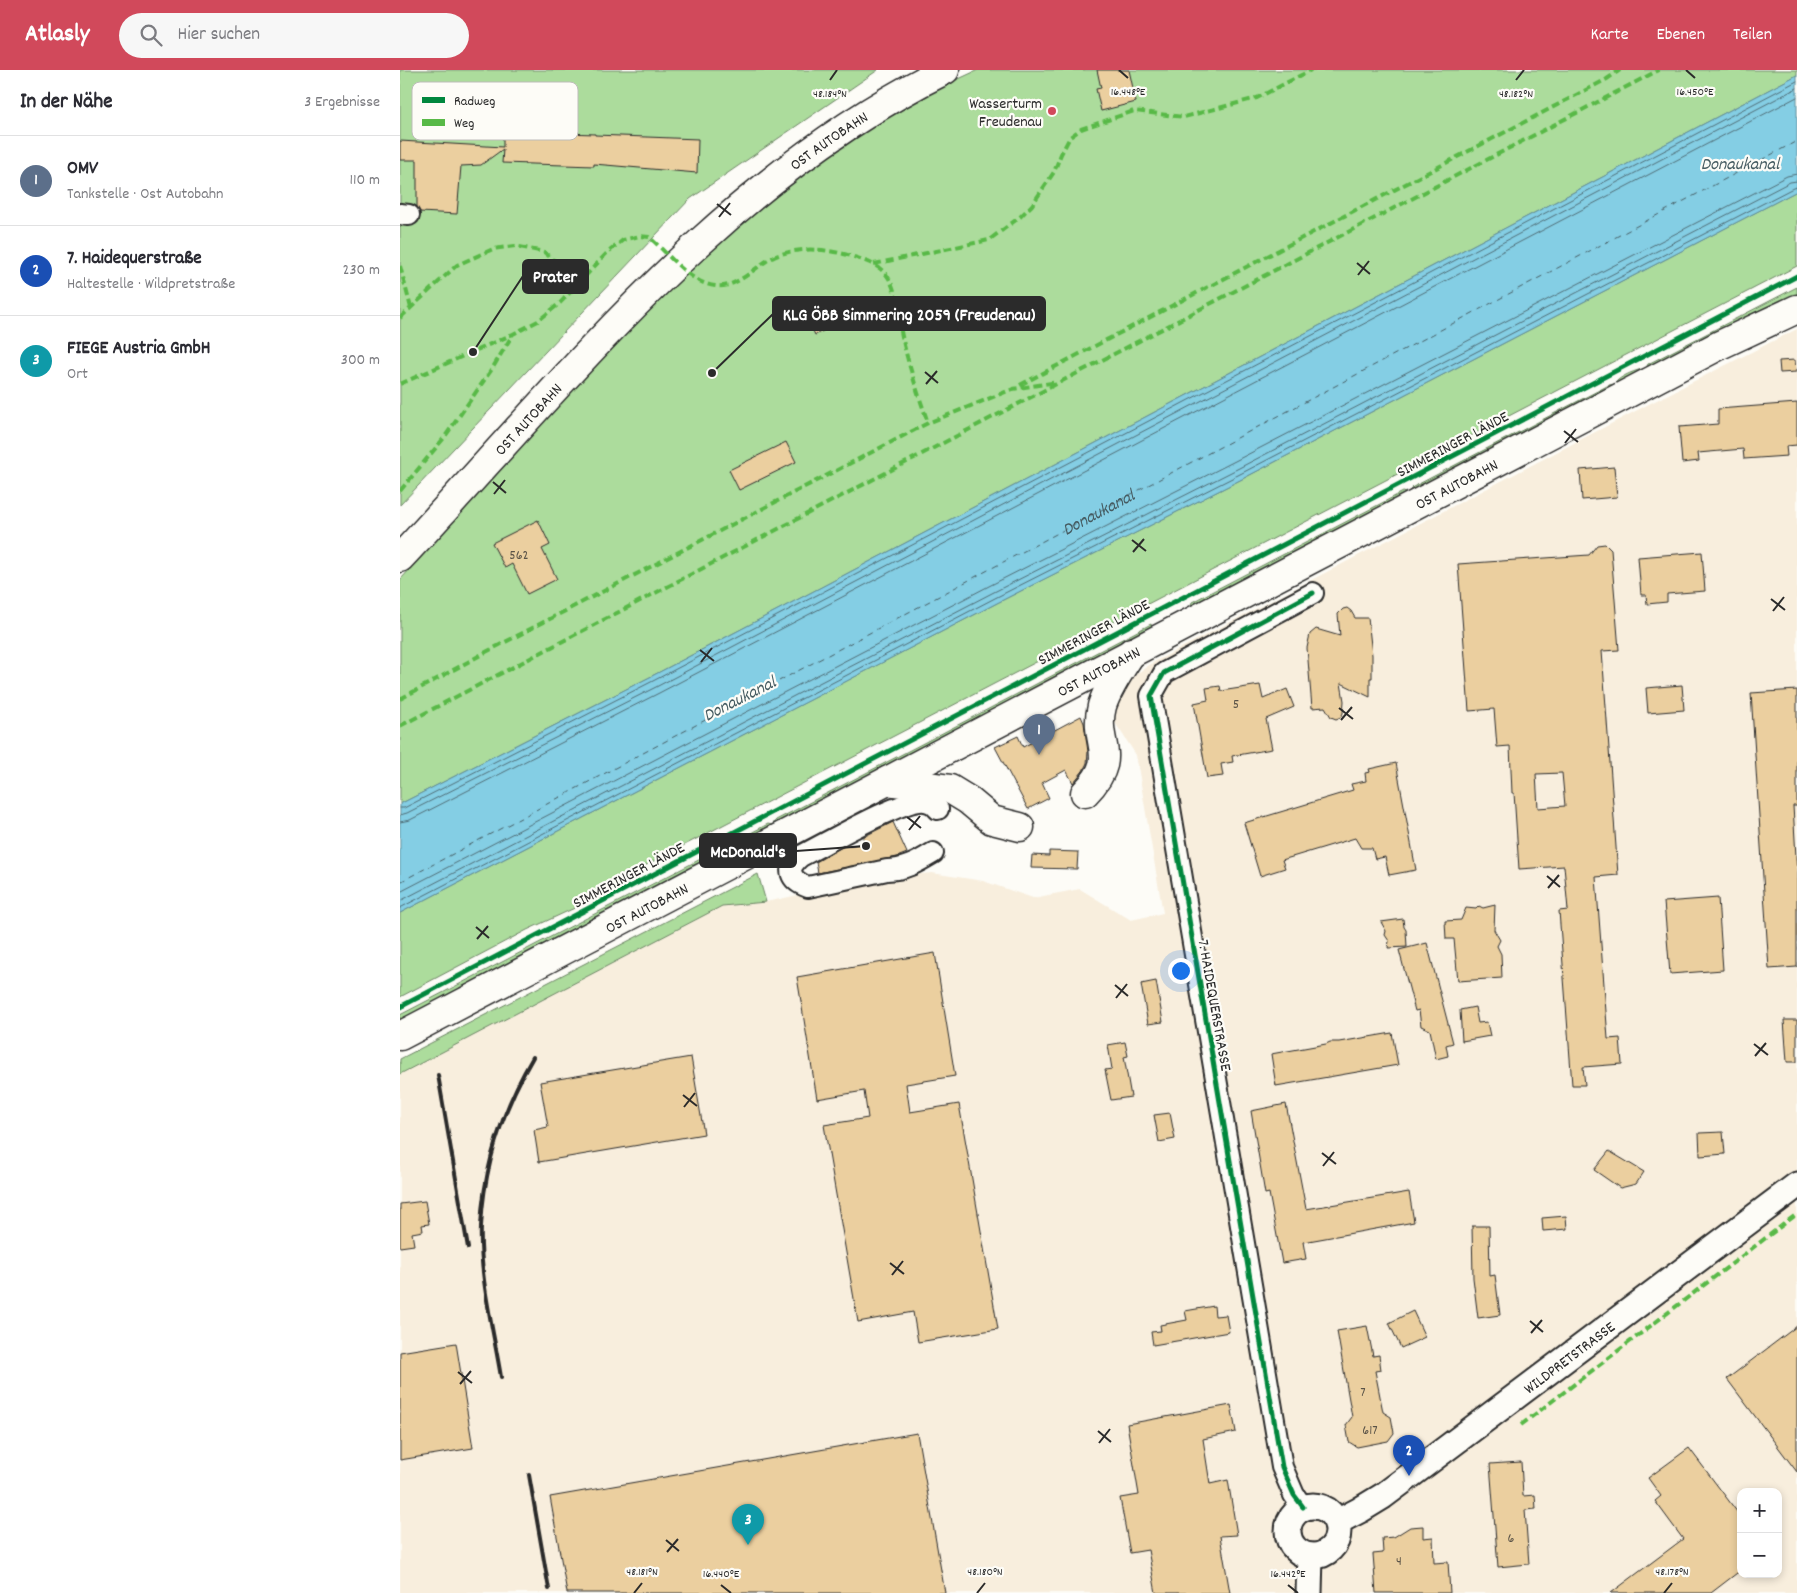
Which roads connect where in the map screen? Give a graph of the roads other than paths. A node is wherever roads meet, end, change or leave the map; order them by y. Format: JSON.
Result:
{"nodes":[{"id":1,"x":945,"y":70,"type":"edge"},
{"id":2,"x":1797,"y":309,"type":"edge"},
{"id":3,"x":400,"y":558,"type":"edge"},
{"id":4,"x":1313,"y":593,"type":"dead end"},
{"id":5,"x":1132,"y":652,"type":"junction"},
{"id":6,"x":887,"y":781,"type":"junction"},
{"id":7,"x":1085,"y":793,"type":"dead end"},
{"id":8,"x":938,"y":809,"type":"dead end"},
{"id":9,"x":1020,"y":827,"type":"dead end"},
{"id":10,"x":933,"y":853,"type":"dead end"},
{"id":11,"x":400,"y":1036,"type":"edge"},
{"id":12,"x":1797,"y":1185,"type":"edge"},
{"id":13,"x":1303,"y":1507,"type":"junction"},
{"id":14,"x":1337,"y":1522,"type":"junction"},
{"id":15,"x":1310,"y":1556,"type":"junction"},
{"id":16,"x":1308,"y":1593,"type":"edge"}],
"edges":[{"from":1,"to":3,"type":"highway","name":"OST AUTOBAHN"},
{"from":2,"to":5,"type":"highway","name":"OST AUTOBAHN"},
{"from":4,"to":13,"type":"street","name":"7. HAIDEQUERSTRASSE"},
{"from":5,"to":6,"type":"highway","name":"OST AUTOBAHN"},
{"from":5,"to":7,"type":"highway"},
{"from":6,"to":9,"type":"highway"},
{"from":6,"to":11,"type":"highway","name":"OST AUTOBAHN"},
{"from":8,"to":10,"type":"street"},
{"from":12,"to":14,"type":"main road","name":"WILDPRETSTRASSE"},
{"from":13,"to":14,"type":"main road"},
{"from":13,"to":15,"type":"main road"},
{"from":14,"to":15,"type":"main road"},
{"from":15,"to":16,"type":"main road"}]}
